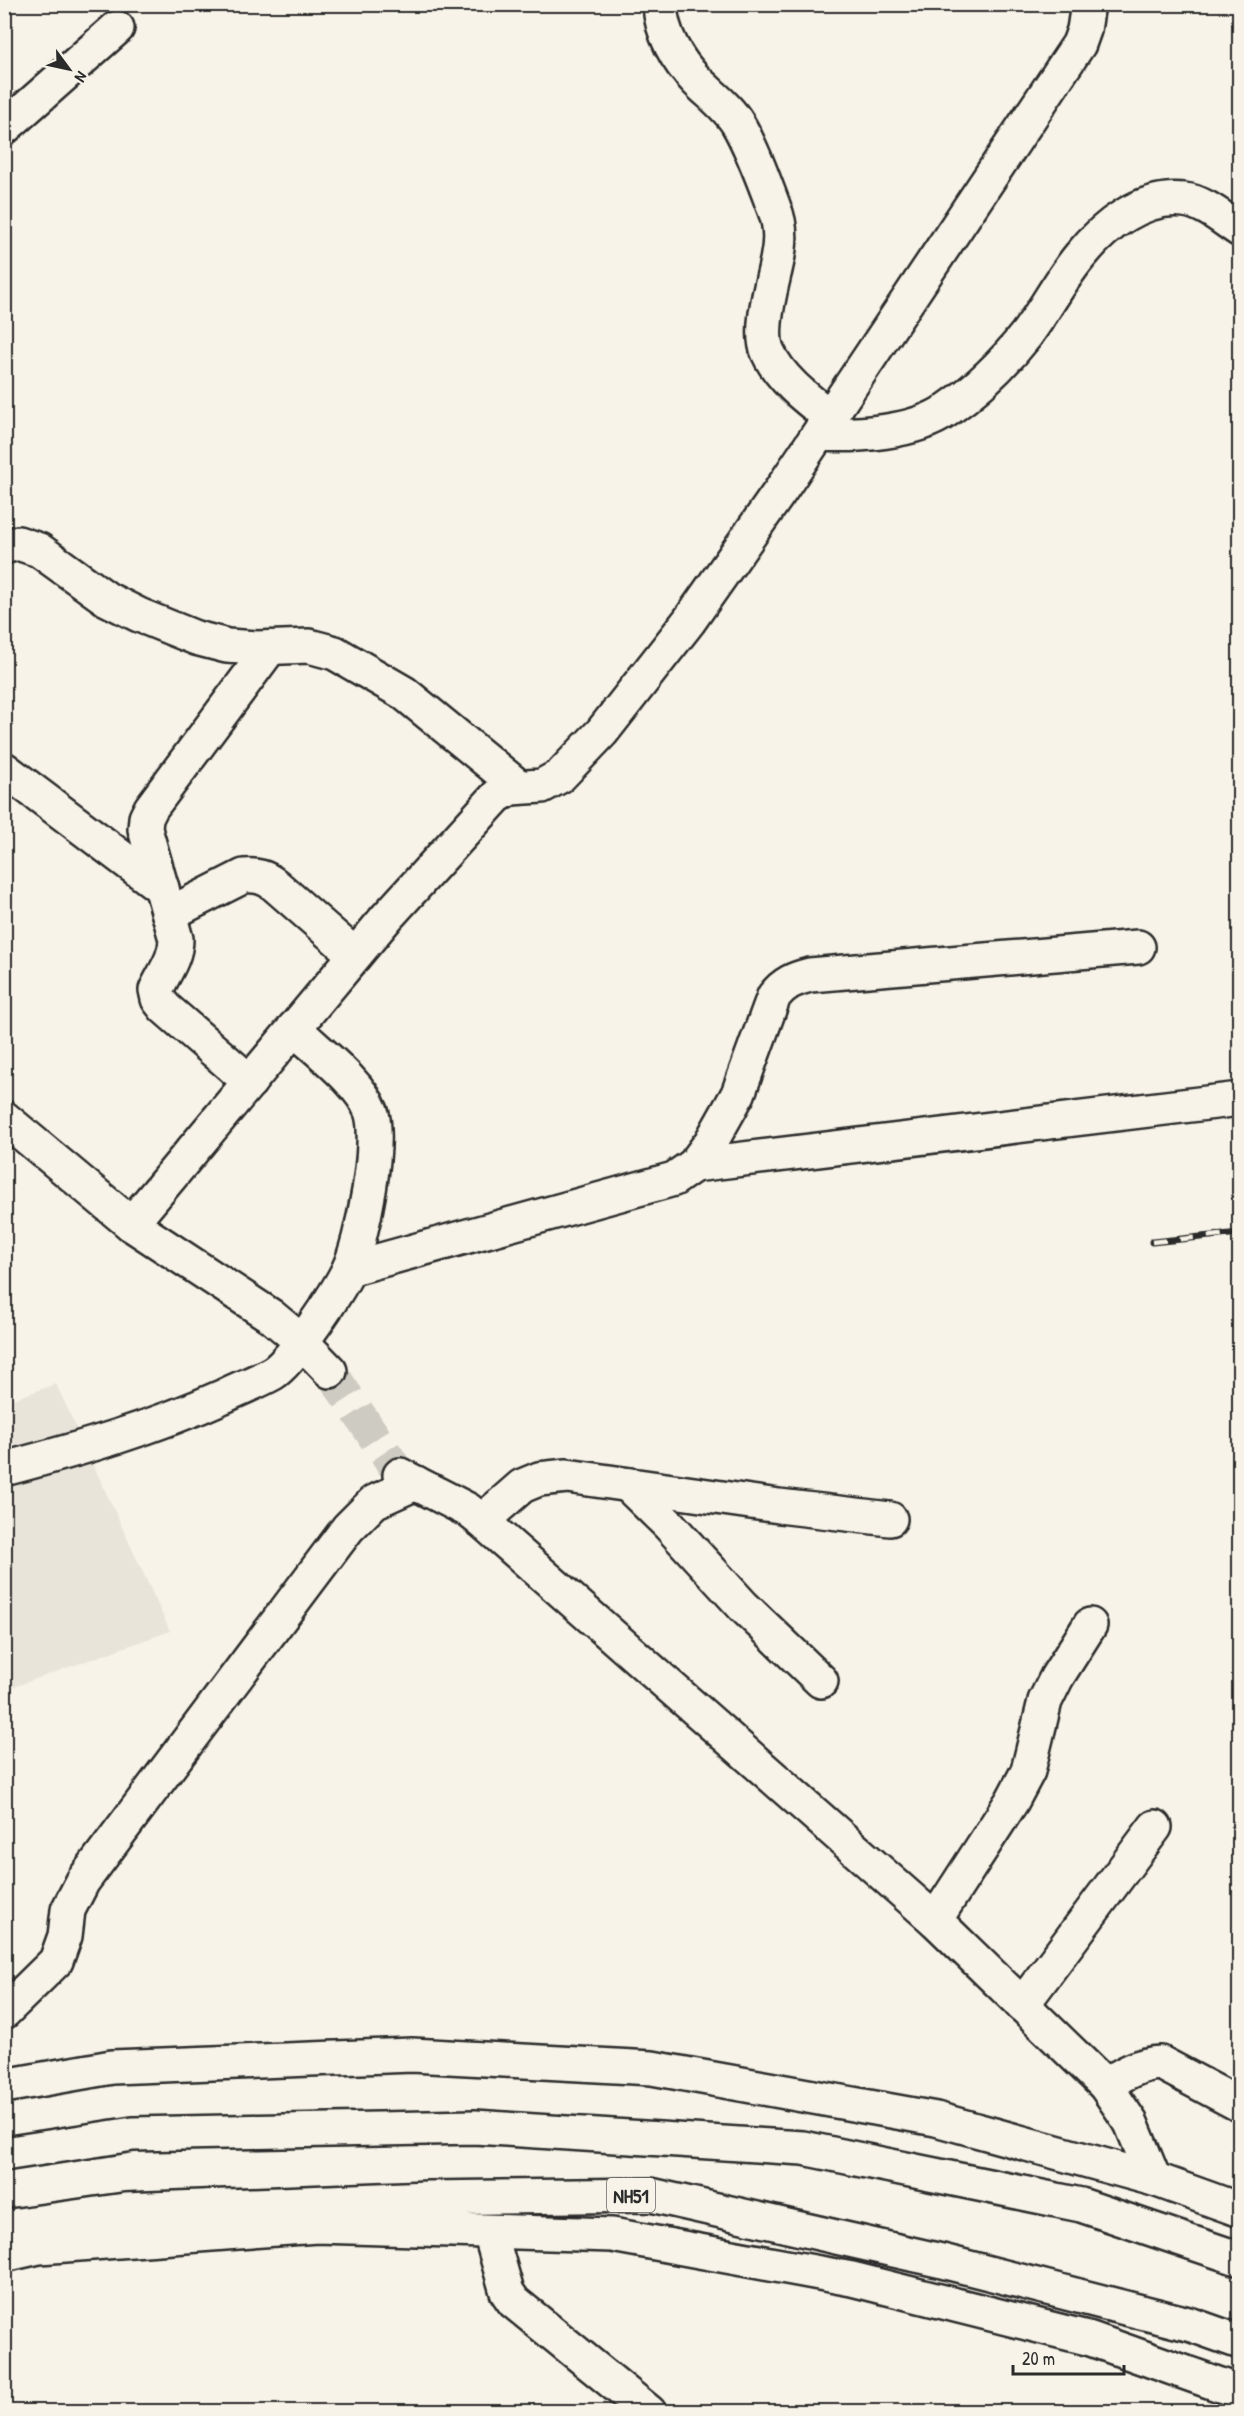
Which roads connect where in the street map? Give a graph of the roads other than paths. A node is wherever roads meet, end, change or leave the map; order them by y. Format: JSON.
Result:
{"nodes":[{"id":1,"x":660,"y":4,"type":"edge"},
{"id":2,"x":1088,"y":4,"type":"edge"},
{"id":3,"x":117,"y":28,"type":"dead end"},
{"id":4,"x":4,"y":128,"type":"edge"},
{"id":5,"x":1239,"y":230,"type":"edge"},
{"id":6,"x":824,"y":425,"type":"junction"},
{"id":7,"x":4,"y":547,"type":"edge"},
{"id":8,"x":270,"y":648,"type":"junction"},
{"id":9,"x":4,"y":769,"type":"edge"},
{"id":10,"x":519,"y":787,"type":"junction"},
{"id":11,"x":166,"y":901,"type":"junction"},
{"id":12,"x":1138,"y":947,"type":"dead end"},
{"id":13,"x":355,"y":955,"type":"junction"},
{"id":14,"x":294,"y":1028,"type":"junction"},
{"id":15,"x":250,"y":1082,"type":"junction"},
{"id":16,"x":1239,"y":1099,"type":"edge"},
{"id":17,"x":4,"y":1118,"type":"edge"},
{"id":18,"x":694,"y":1165,"type":"junction"},
{"id":19,"x":131,"y":1224,"type":"junction"},
{"id":20,"x":349,"y":1269,"type":"junction"},
{"id":21,"x":301,"y":1341,"type":"junction"},
{"id":22,"x":330,"y":1371,"type":"tunnel mouth"},
{"id":23,"x":4,"y":1469,"type":"edge"},
{"id":24,"x":628,"y":1485,"type":"junction"},
{"id":25,"x":890,"y":1520,"type":"dead end"},
{"id":26,"x":482,"y":1521,"type":"junction"},
{"id":27,"x":1090,"y":1625,"type":"dead end"},
{"id":28,"x":821,"y":1681,"type":"dead end"},
{"id":29,"x":1155,"y":1827,"type":"dead end"},
{"id":30,"x":935,"y":1920,"type":"junction"},
{"id":31,"x":1022,"y":2005,"type":"junction"},
{"id":32,"x":4,"y":2012,"type":"edge"},
{"id":33,"x":1105,"y":2085,"type":"junction"},
{"id":34,"x":4,"y":2086,"type":"edge"},
{"id":35,"x":1239,"y":2105,"type":"edge"},
{"id":36,"x":4,"y":2154,"type":"edge"},
{"id":37,"x":1154,"y":2179,"type":"junction"},
{"id":38,"x":1239,"y":2210,"type":"edge"},
{"id":39,"x":4,"y":2227,"type":"edge"},
{"id":40,"x":490,"y":2232,"type":"junction"},
{"id":41,"x":4,"y":2255,"type":"edge"},
{"id":42,"x":1239,"y":2259,"type":"edge"},
{"id":43,"x":1239,"y":2342,"type":"edge"},
{"id":44,"x":1239,"y":2392,"type":"edge"},
{"id":45,"x":649,"y":2412,"type":"edge"}],
"edges":[{"from":1,"to":6,"type":"main road"},
{"from":2,"to":6,"type":"main road"},
{"from":3,"to":4,"type":"main road"},
{"from":5,"to":6,"type":"main road"},
{"from":6,"to":10,"type":"main road"},
{"from":7,"to":8,"type":"main road"},
{"from":8,"to":10,"type":"main road"},
{"from":8,"to":11,"type":"main road"},
{"from":9,"to":11,"type":"main road"},
{"from":10,"to":13,"type":"main road"},
{"from":11,"to":13,"type":"main road"},
{"from":11,"to":15,"type":"main road"},
{"from":12,"to":18,"type":"main road"},
{"from":13,"to":14,"type":"main road"},
{"from":14,"to":15,"type":"main road"},
{"from":14,"to":20,"type":"main road"},
{"from":15,"to":19,"type":"main road"},
{"from":16,"to":18,"type":"main road"},
{"from":17,"to":19,"type":"main road"},
{"from":18,"to":20,"type":"main road"},
{"from":19,"to":21,"type":"main road"},
{"from":20,"to":21,"type":"main road"},
{"from":21,"to":22,"type":"main road"},
{"from":21,"to":23,"type":"main road"},
{"from":24,"to":25,"type":"main road"},
{"from":24,"to":26,"type":"main road"},
{"from":24,"to":28,"type":"main road"},
{"from":26,"to":30,"type":"main road"},
{"from":26,"to":32,"type":"main road"},
{"from":27,"to":30,"type":"main road"},
{"from":29,"to":31,"type":"main road"},
{"from":30,"to":31,"type":"main road"},
{"from":31,"to":33,"type":"main road"},
{"from":33,"to":35,"type":"main road"},
{"from":33,"to":37,"type":"main road"},
{"from":34,"to":37,"type":"main road"},
{"from":36,"to":42,"type":"main road"},
{"from":37,"to":38,"type":"main road"},
{"from":39,"to":43,"type":"main road","number":"NH51"},
{"from":40,"to":41,"type":"main road"},
{"from":40,"to":44,"type":"main road"},
{"from":40,"to":45,"type":"main road"}]}
